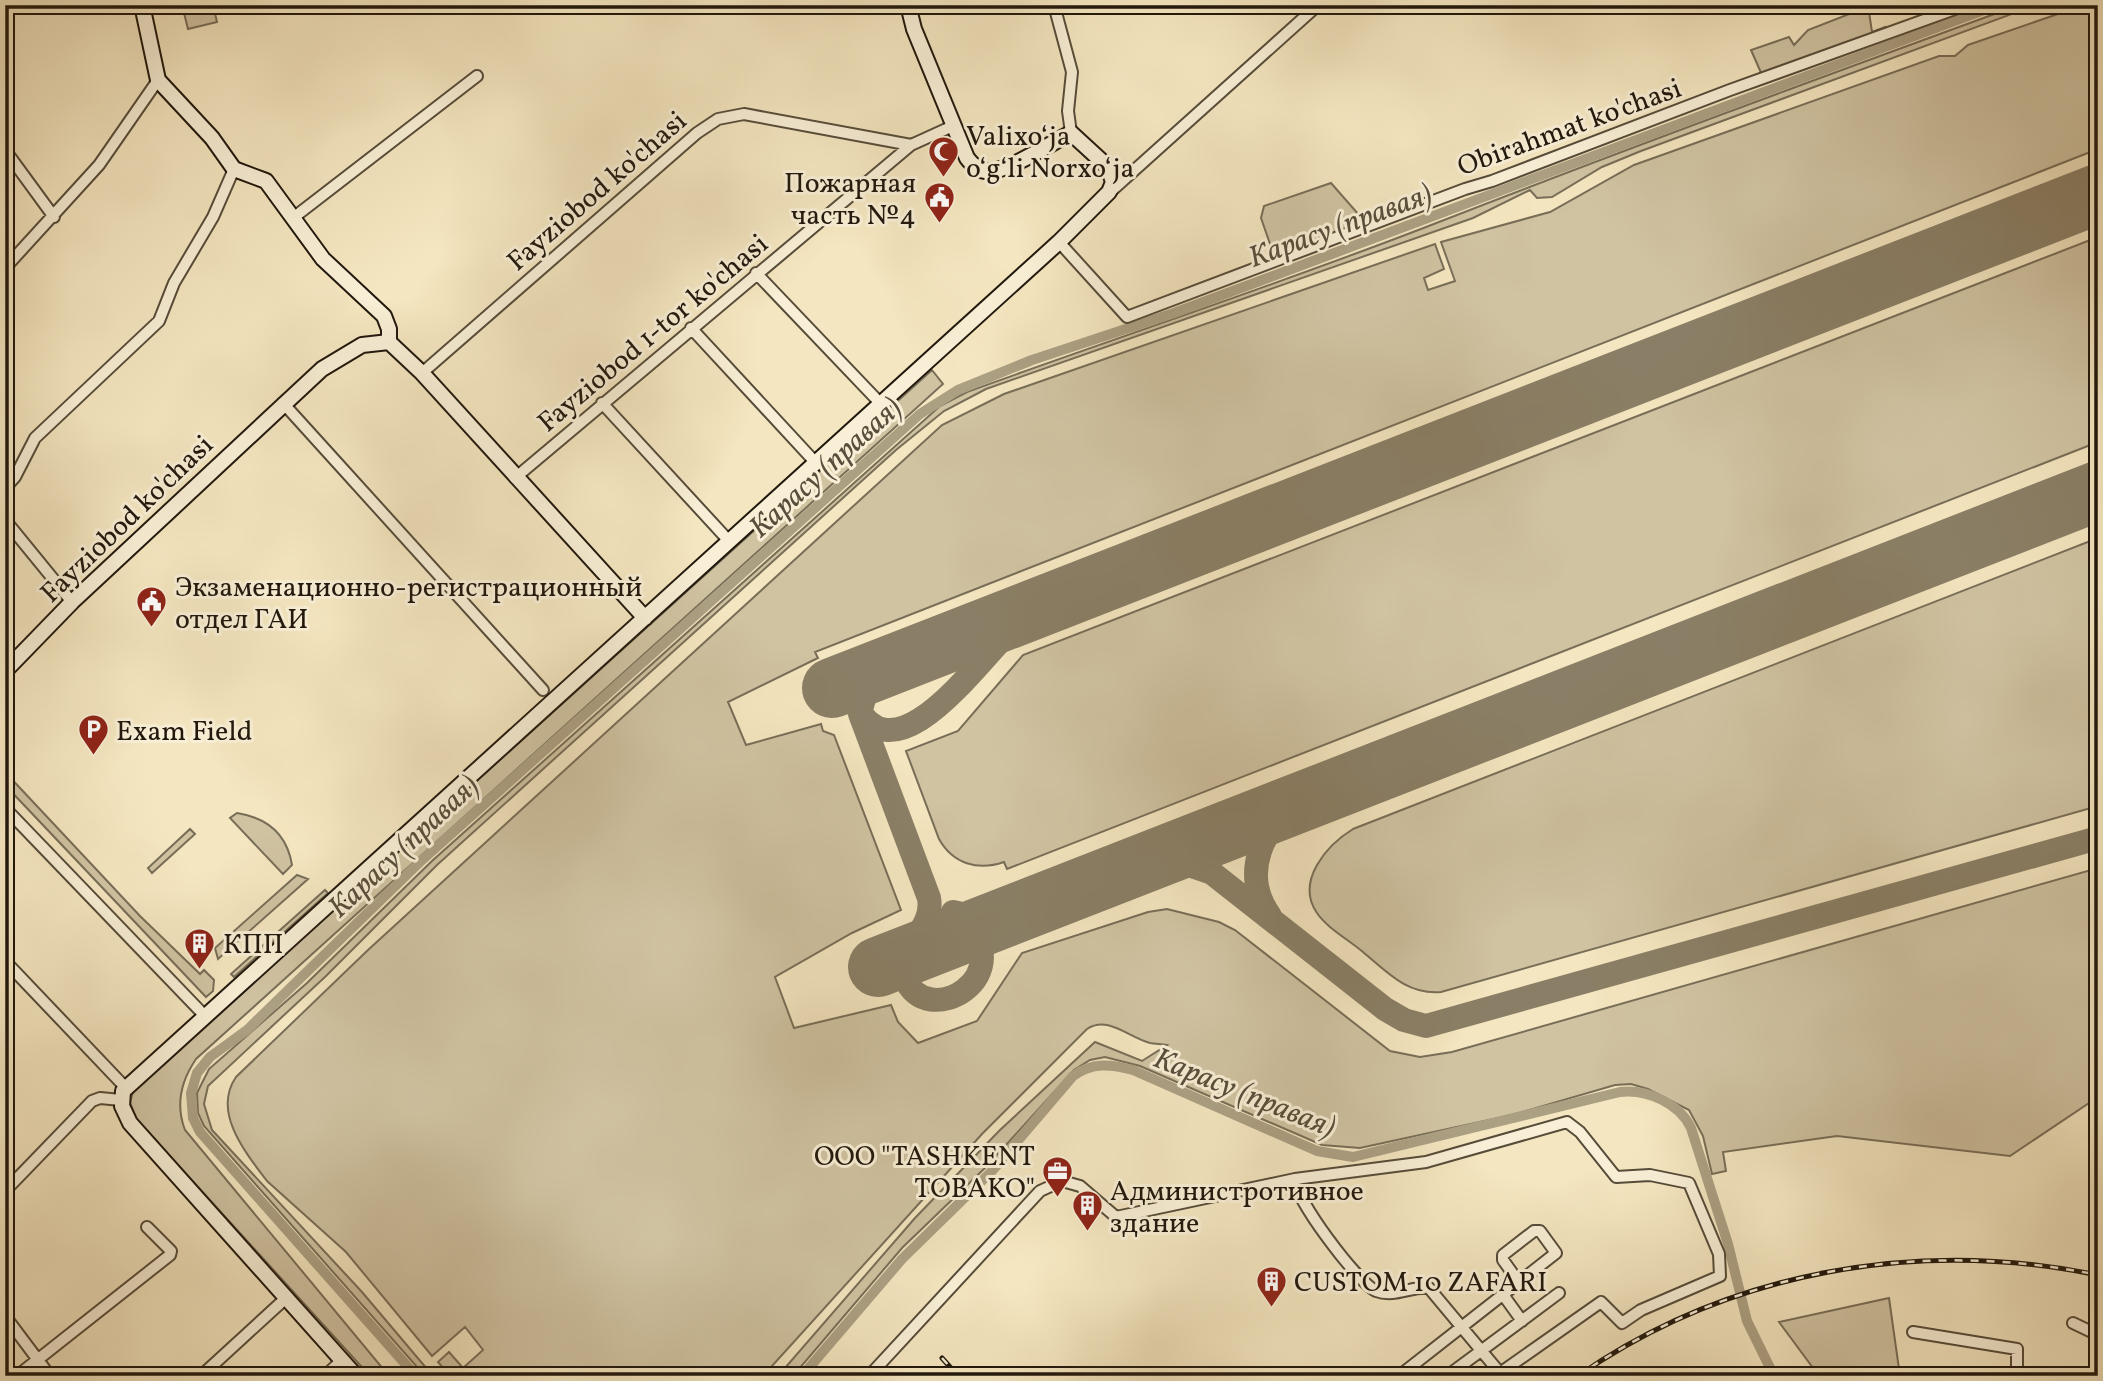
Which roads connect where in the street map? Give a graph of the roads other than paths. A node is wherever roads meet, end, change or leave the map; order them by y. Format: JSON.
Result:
{"nodes":[{"id":1,"x":142,"y":5,"type":"edge"},
{"id":2,"x":908,"y":5,"type":"edge"},
{"id":3,"x":1054,"y":5,"type":"edge"},
{"id":4,"x":1318,"y":5,"type":"edge"},
{"id":5,"x":1966,"y":5,"type":"edge"},
{"id":6,"x":477,"y":76,"type":"dead end"},
{"id":7,"x":158,"y":80,"type":"junction"},
{"id":8,"x":955,"y":125,"type":"junction"},
{"id":9,"x":1071,"y":133,"type":"junction"},
{"id":10,"x":911,"y":145,"type":"junction"},
{"id":11,"x":5,"y":150,"type":"edge"},
{"id":12,"x":1108,"y":167,"type":"junction"},
{"id":13,"x":234,"y":169,"type":"junction"},
{"id":14,"x":1128,"y":176,"type":"junction"},
{"id":15,"x":1110,"y":189,"type":"junction"},
{"id":16,"x":54,"y":217,"type":"junction"},
{"id":17,"x":293,"y":218,"type":"junction"},
{"id":18,"x":1059,"y":242,"type":"junction"},
{"id":19,"x":5,"y":268,"type":"edge"},
{"id":20,"x":756,"y":273,"type":"junction"},
{"id":21,"x":691,"y":328,"type":"junction"},
{"id":22,"x":389,"y":342,"type":"junction"},
{"id":23,"x":422,"y":373,"type":"junction"},
{"id":24,"x":283,"y":403,"type":"junction"},
{"id":25,"x":602,"y":403,"type":"junction"},
{"id":26,"x":880,"y":403,"type":"junction"},
{"id":27,"x":815,"y":462,"type":"junction"},
{"id":28,"x":515,"y":478,"type":"junction"},
{"id":29,"x":5,"y":488,"type":"edge"},
{"id":30,"x":5,"y":520,"type":"edge"},
{"id":31,"x":729,"y":541,"type":"junction"},
{"id":32,"x":72,"y":602,"type":"junction"},
{"id":33,"x":645,"y":618,"type":"junction"},
{"id":34,"x":5,"y":671,"type":"edge"},
{"id":35,"x":543,"y":690,"type":"dead end"},
{"id":36,"x":5,"y":808,"type":"edge"},
{"id":37,"x":5,"y":961,"type":"edge"},
{"id":38,"x":204,"y":1015,"type":"junction"},
{"id":39,"x":123,"y":1093,"type":"junction"},
{"id":40,"x":1294,"y":1179,"type":"junction"},
{"id":41,"x":5,"y":1191,"type":"edge"},
{"id":42,"x":147,"y":1227,"type":"dead end"},
{"id":43,"x":1518,"y":1281,"type":"junction"},
{"id":44,"x":1559,"y":1293,"type":"dead end"},
{"id":45,"x":1504,"y":1296,"type":"junction"},
{"id":46,"x":286,"y":1298,"type":"junction"},
{"id":47,"x":5,"y":1316,"type":"edge"},
{"id":48,"x":1522,"y":1321,"type":"junction"},
{"id":49,"x":2073,"y":1323,"type":"dead end"},
{"id":50,"x":1462,"y":1327,"type":"junction"},
{"id":51,"x":1913,"y":1332,"type":"dead end"},
{"id":52,"x":2098,"y":1335,"type":"edge"},
{"id":53,"x":1481,"y":1350,"type":"junction"},
{"id":54,"x":342,"y":1360,"type":"junction"},
{"id":55,"x":37,"y":1361,"type":"junction"},
{"id":56,"x":1403,"y":1375,"type":"edge"},
{"id":57,"x":18,"y":1376,"type":"edge"},
{"id":58,"x":50,"y":1376,"type":"edge"},
{"id":59,"x":201,"y":1376,"type":"edge"},
{"id":60,"x":325,"y":1376,"type":"edge"},
{"id":61,"x":356,"y":1376,"type":"edge"},
{"id":62,"x":869,"y":1376,"type":"edge"},
{"id":63,"x":1447,"y":1376,"type":"edge"},
{"id":64,"x":2017,"y":1376,"type":"edge"}],
"edges":[{"from":1,"to":7,"type":"street"},
{"from":2,"to":8,"type":"street"},
{"from":3,"to":9,"type":"street"},
{"from":4,"to":14,"type":"street"},
{"from":5,"to":18,"type":"street","name":"Obirahmat ko'chasi"},
{"from":6,"to":17,"type":"street"},
{"from":7,"to":13,"type":"street"},
{"from":7,"to":16,"type":"street"},
{"from":8,"to":9,"type":"street"},
{"from":8,"to":10,"type":"street","name":"Fayziobod 1-tor ko'chasi"},
{"from":9,"to":12,"type":"street"},
{"from":10,"to":20,"type":"street","name":"Fayziobod 1-tor ko'chasi"},
{"from":10,"to":23,"type":"street","name":"Fayziobod ko'chasi"},
{"from":11,"to":16,"type":"street"},
{"from":12,"to":14,"type":"street"},
{"from":12,"to":15,"type":"street"},
{"from":13,"to":17,"type":"street"},
{"from":13,"to":29,"type":"street"},
{"from":14,"to":15,"type":"street"},
{"from":15,"to":18,"type":"street"},
{"from":16,"to":19,"type":"street"},
{"from":17,"to":22,"type":"street"},
{"from":18,"to":26,"type":"street"},
{"from":20,"to":21,"type":"street","name":"Fayziobod 1-tor ko'chasi"},
{"from":20,"to":26,"type":"street"},
{"from":21,"to":25,"type":"street","name":"Fayziobod 1-tor ko'chasi"},
{"from":21,"to":27,"type":"street"},
{"from":22,"to":23,"type":"street"},
{"from":22,"to":24,"type":"street","name":"Fayziobod ko'chasi"},
{"from":23,"to":28,"type":"street"},
{"from":24,"to":32,"type":"street","name":"Fayziobod ko'chasi"},
{"from":24,"to":35,"type":"street"},
{"from":25,"to":28,"type":"street","name":"Fayziobod 1-tor ko'chasi"},
{"from":25,"to":31,"type":"street"},
{"from":26,"to":27,"type":"street"},
{"from":27,"to":31,"type":"street"},
{"from":28,"to":33,"type":"street"},
{"from":30,"to":32,"type":"street"},
{"from":31,"to":33,"type":"street"},
{"from":32,"to":34,"type":"street","name":"Fayziobod ko'chasi"},
{"from":33,"to":38,"type":"street"},
{"from":36,"to":38,"type":"street"},
{"from":37,"to":39,"type":"street"},
{"from":38,"to":39,"type":"street"},
{"from":39,"to":41,"type":"street"},
{"from":39,"to":46,"type":"street"},
{"from":40,"to":50,"type":"street"},
{"from":40,"to":53,"type":"street"},
{"from":40,"to":62,"type":"street"},
{"from":42,"to":55,"type":"street"},
{"from":43,"to":43,"type":"street"},
{"from":43,"to":45,"type":"street"},
{"from":44,"to":48,"type":"street"},
{"from":45,"to":48,"type":"street"},
{"from":45,"to":50,"type":"street"},
{"from":46,"to":54,"type":"street"},
{"from":46,"to":59,"type":"street"},
{"from":47,"to":55,"type":"street"},
{"from":48,"to":53,"type":"street"},
{"from":49,"to":52,"type":"street"},
{"from":50,"to":53,"type":"street"},
{"from":50,"to":56,"type":"street"},
{"from":51,"to":64,"type":"street"},
{"from":53,"to":63,"type":"street"},
{"from":54,"to":60,"type":"street"},
{"from":54,"to":61,"type":"street"},
{"from":55,"to":57,"type":"street"},
{"from":55,"to":58,"type":"street"}]}
